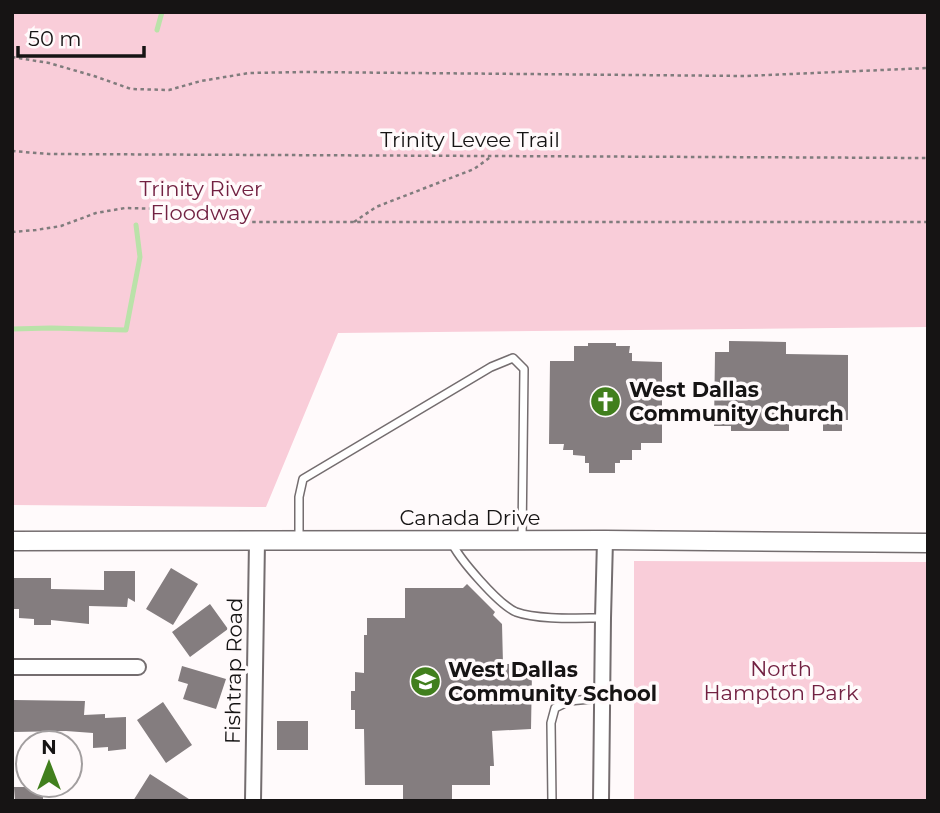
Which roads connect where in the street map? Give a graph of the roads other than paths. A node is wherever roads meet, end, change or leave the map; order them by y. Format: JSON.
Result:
{"nodes":[{"id":1,"x":450,"y":540,"type":"junction"},
{"id":2,"x":522,"y":540,"type":"junction"},
{"id":3,"x":606,"y":540,"type":"junction"},
{"id":4,"x":12,"y":541,"type":"edge"},
{"id":5,"x":257,"y":541,"type":"junction"},
{"id":6,"x":299,"y":541,"type":"junction"},
{"id":7,"x":928,"y":543,"type":"edge"},
{"id":8,"x":603,"y":618,"type":"junction"},
{"id":9,"x":12,"y":667,"type":"edge"},
{"id":10,"x":138,"y":667,"type":"dead end"},
{"id":11,"x":602,"y":698,"type":"junction"},
{"id":12,"x":253,"y":801,"type":"edge"},
{"id":13,"x":552,"y":801,"type":"edge"},
{"id":14,"x":601,"y":801,"type":"edge"}],
"edges":[{"from":1,"to":2,"type":"street","name":"Canada Drive"},
{"from":1,"to":6,"type":"street","name":"Canada Drive"},
{"from":1,"to":8,"type":"lane"},
{"from":2,"to":3,"type":"street","name":"Canada Drive"},
{"from":2,"to":6,"type":"lane"},
{"from":3,"to":7,"type":"street","name":"Canada Drive"},
{"from":3,"to":8,"type":"street"},
{"from":4,"to":5,"type":"street","name":"Canada Drive"},
{"from":5,"to":6,"type":"street","name":"Canada Drive"},
{"from":5,"to":12,"type":"street","name":"Fishtrap Road"},
{"from":8,"to":11,"type":"street"},
{"from":9,"to":10,"type":"street"},
{"from":11,"to":13,"type":"lane"},
{"from":11,"to":14,"type":"street"}]}
